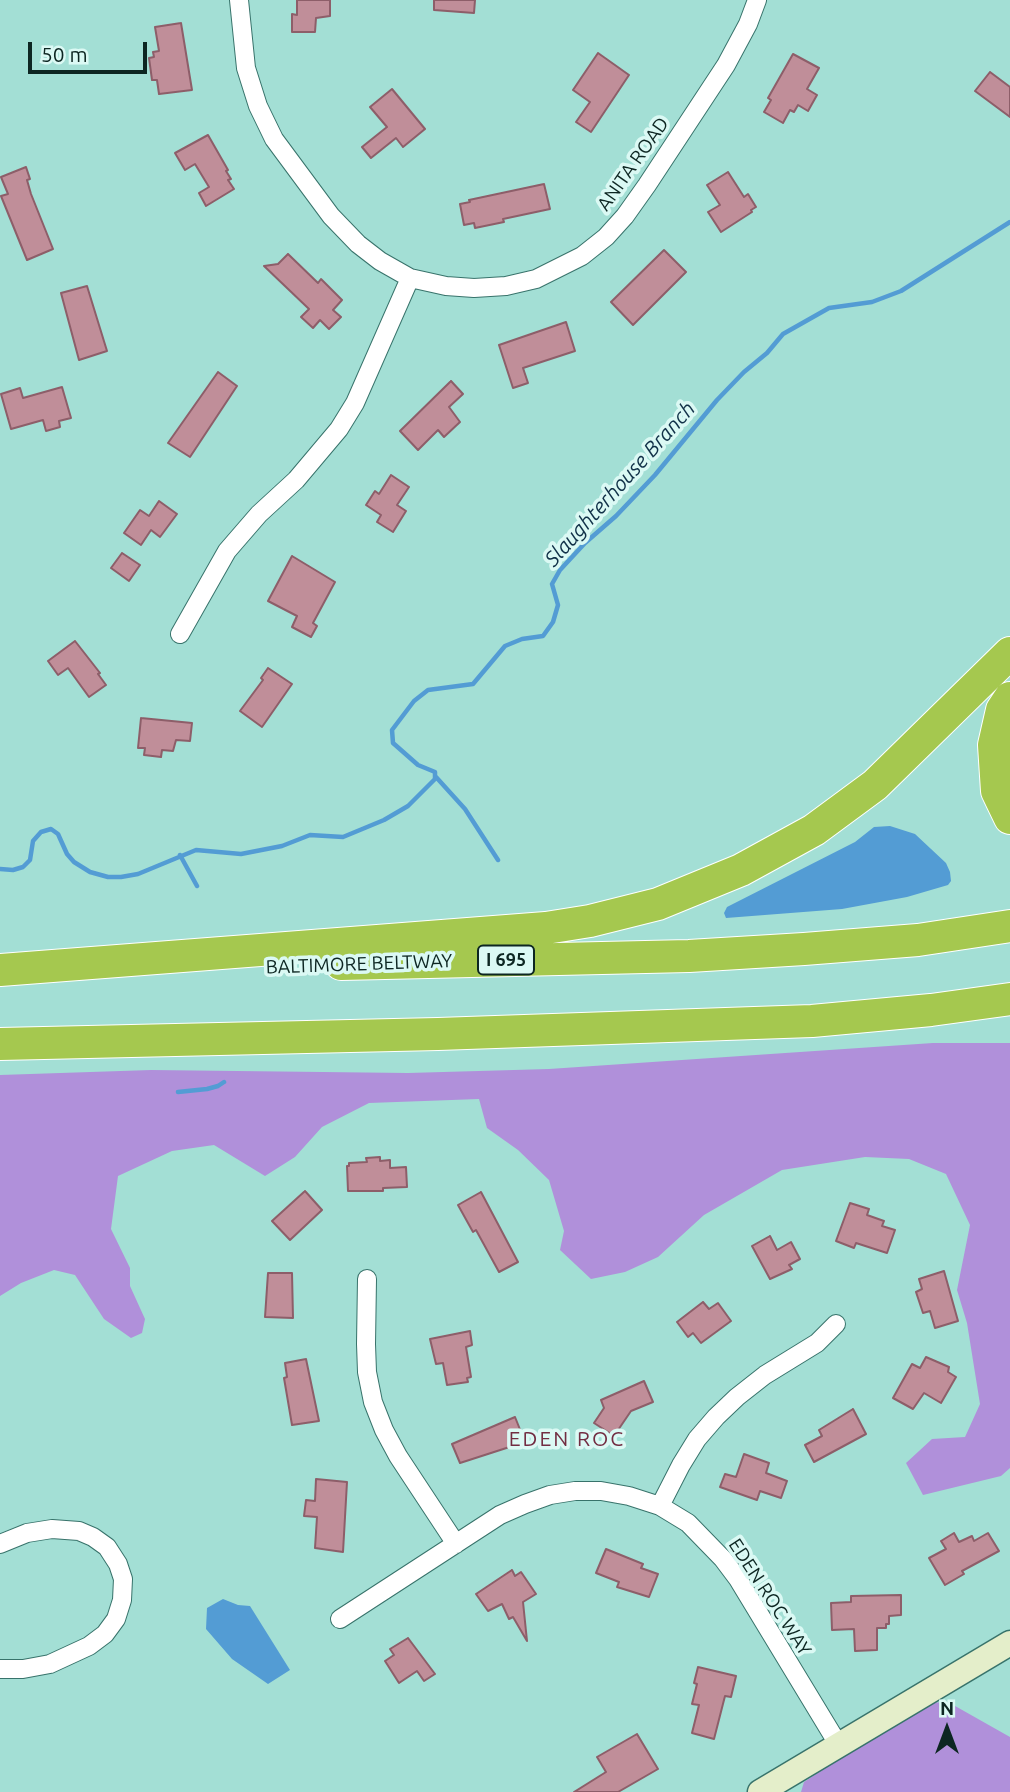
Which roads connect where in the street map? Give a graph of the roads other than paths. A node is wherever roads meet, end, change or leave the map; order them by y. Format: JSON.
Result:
{"nodes":[{"id":1,"x":239,"y":0,"type":"edge"},
{"id":2,"x":757,"y":0,"type":"edge"},
{"id":3,"x":410,"y":278,"type":"junction"},
{"id":4,"x":180,"y":634,"type":"dead end"},
{"id":5,"x":1010,"y":653,"type":"edge"},
{"id":6,"x":1010,"y":698,"type":"edge"},
{"id":7,"x":1010,"y":818,"type":"edge"},
{"id":8,"x":1010,"y":926,"type":"edge"},
{"id":9,"x":0,"y":971,"type":"edge"},
{"id":10,"x":1010,"y":999,"type":"edge"},
{"id":11,"x":0,"y":1044,"type":"edge"},
{"id":12,"x":367,"y":1279,"type":"dead end"},
{"id":13,"x":836,"y":1324,"type":"dead end"},
{"id":14,"x":660,"y":1506,"type":"junction"},
{"id":15,"x":456,"y":1544,"type":"junction"},
{"id":16,"x":0,"y":1545,"type":"edge"},
{"id":17,"x":340,"y":1619,"type":"dead end"},
{"id":18,"x":1010,"y":1643,"type":"edge"},
{"id":19,"x":0,"y":1669,"type":"edge"},
{"id":20,"x":838,"y":1744,"type":"junction"},
{"id":21,"x":772,"y":1789,"type":"edge"}],
"edges":[{"from":1,"to":3,"type":"street","name":"ANITA ROAD"},
{"from":2,"to":3,"type":"street","name":"ANITA ROAD"},
{"from":3,"to":4,"type":"street"},
{"from":5,"to":9,"type":"highway"},
{"from":6,"to":7,"type":"highway"},
{"from":8,"to":9,"type":"highway","name":"BALTIMORE BELTWAY","number":"I 695"},
{"from":10,"to":11,"type":"highway"},
{"from":12,"to":15,"type":"street"},
{"from":13,"to":14,"type":"street"},
{"from":14,"to":15,"type":"street","name":"EDEN ROC WAY"},
{"from":14,"to":20,"type":"street","name":"EDEN ROC WAY"},
{"from":15,"to":17,"type":"street","name":"EDEN ROC WAY"},
{"from":16,"to":19,"type":"street"},
{"from":18,"to":20,"type":"main road"},
{"from":20,"to":21,"type":"main road"}]}
